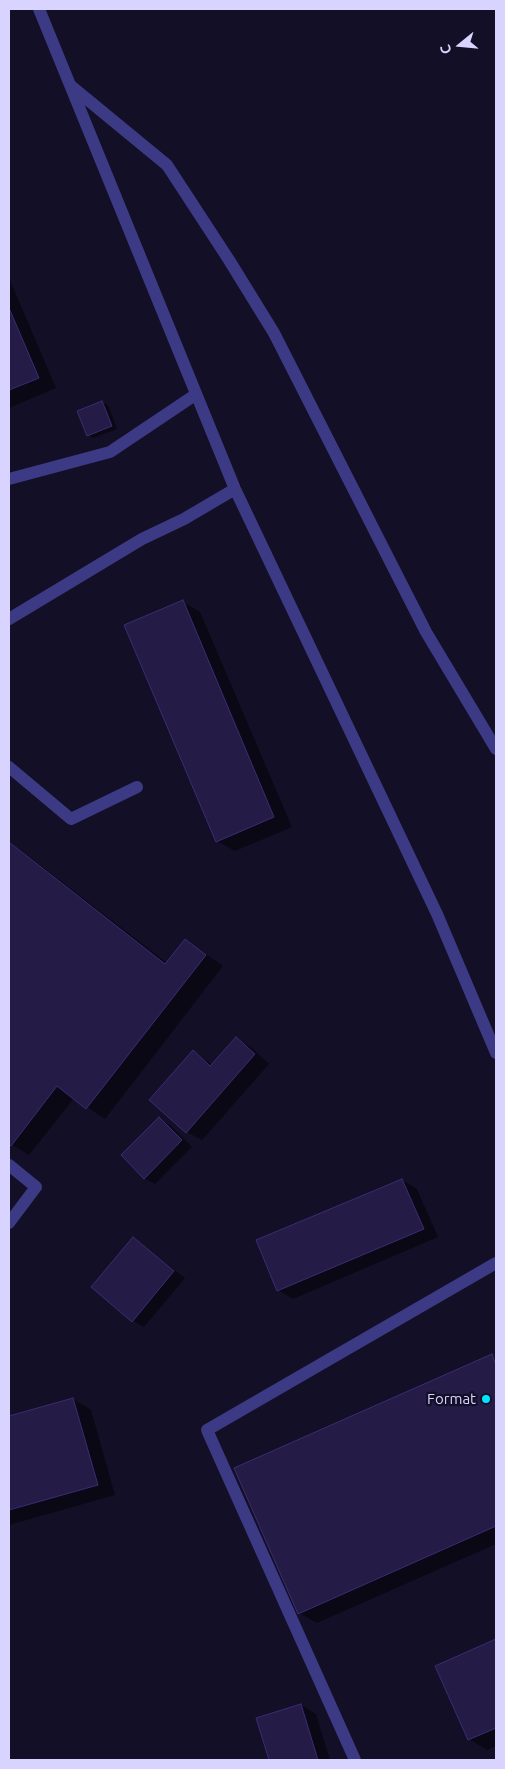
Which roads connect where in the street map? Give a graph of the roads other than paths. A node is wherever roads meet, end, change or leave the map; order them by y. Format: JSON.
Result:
{"nodes":[{"id":1,"x":39,"y":9,"type":"edge"},
{"id":2,"x":69,"y":84,"type":"junction"},
{"id":3,"x":195,"y":395,"type":"junction"},
{"id":4,"x":9,"y":480,"type":"edge"},
{"id":5,"x":235,"y":489,"type":"junction"},
{"id":6,"x":9,"y":619,"type":"edge"},
{"id":7,"x":496,"y":749,"type":"edge"},
{"id":8,"x":9,"y":767,"type":"edge"},
{"id":9,"x":137,"y":787,"type":"dead end"},
{"id":10,"x":496,"y":1052,"type":"edge"},
{"id":11,"x":9,"y":1165,"type":"edge"},
{"id":12,"x":9,"y":1224,"type":"edge"},
{"id":13,"x":496,"y":1263,"type":"edge"},
{"id":14,"x":355,"y":1760,"type":"edge"}],
"edges":[{"from":1,"to":2,"type":"street"},
{"from":2,"to":3,"type":"street"},
{"from":2,"to":7,"type":"street"},
{"from":3,"to":4,"type":"street"},
{"from":3,"to":5,"type":"street"},
{"from":5,"to":6,"type":"street"},
{"from":5,"to":10,"type":"street"},
{"from":8,"to":9,"type":"street"},
{"from":11,"to":12,"type":"street"},
{"from":13,"to":14,"type":"street"}]}
